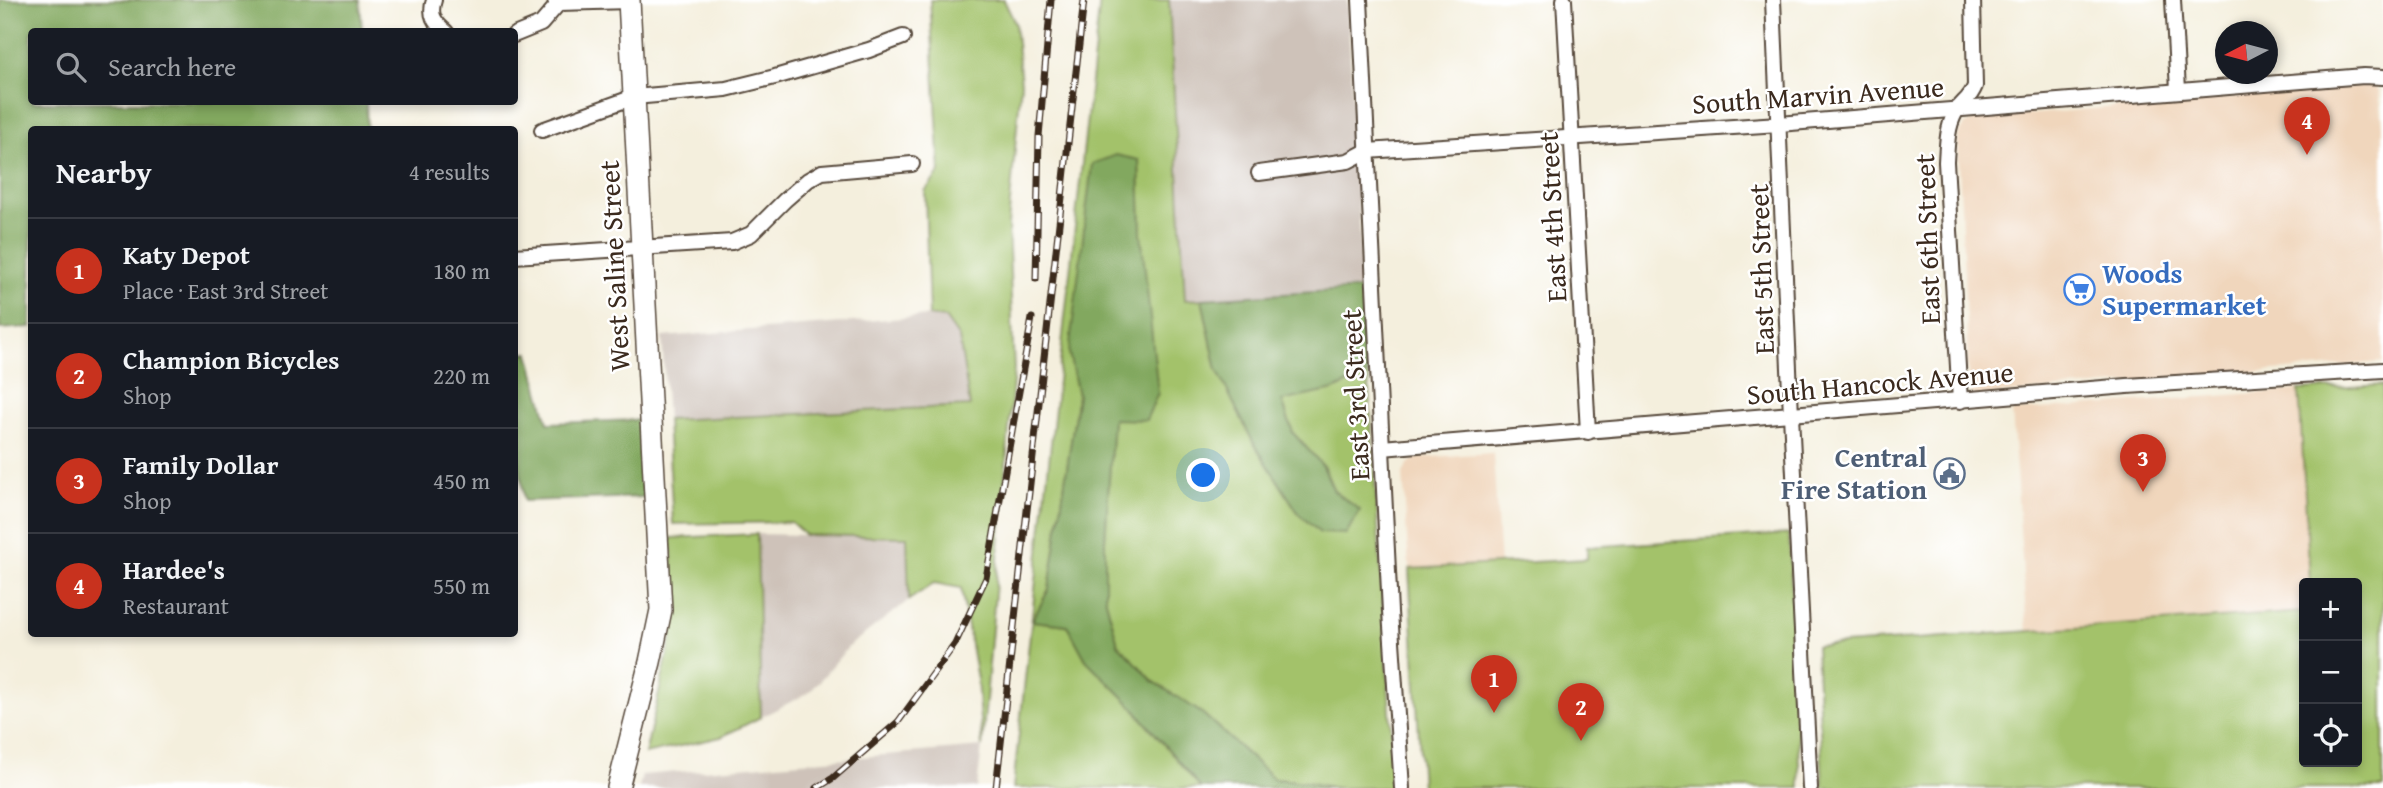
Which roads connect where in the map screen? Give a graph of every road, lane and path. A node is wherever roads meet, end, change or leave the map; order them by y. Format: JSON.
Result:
{"nodes":[{"id":1,"x":434,"y":0,"type":"edge"},
{"id":2,"x":1360,"y":0,"type":"edge"},
{"id":3,"x":1564,"y":0,"type":"edge"},
{"id":4,"x":1773,"y":0,"type":"edge"},
{"id":5,"x":1973,"y":0,"type":"edge"},
{"id":6,"x":2173,"y":0,"type":"edge"},
{"id":7,"x":629,"y":1,"type":"edge"},
{"id":8,"x":557,"y":2,"type":"edge"},
{"id":9,"x":441,"y":28,"type":"edge"},
{"id":10,"x":518,"y":34,"type":"edge"},
{"id":11,"x":903,"y":37,"type":"dead end"},
{"id":12,"x":2383,"y":77,"type":"edge"},
{"id":13,"x":2178,"y":90,"type":"junction"},
{"id":14,"x":634,"y":97,"type":"junction"},
{"id":15,"x":1957,"y":109,"type":"junction"},
{"id":16,"x":1779,"y":124,"type":"junction"},
{"id":17,"x":542,"y":130,"type":"dead end"},
{"id":18,"x":1572,"y":138,"type":"junction"},
{"id":19,"x":1367,"y":151,"type":"junction"},
{"id":20,"x":912,"y":164,"type":"dead end"},
{"id":21,"x":1259,"y":173,"type":"dead end"},
{"id":22,"x":641,"y":248,"type":"junction"},
{"id":23,"x":518,"y":256,"type":"edge"},
{"id":24,"x":2383,"y":370,"type":"edge"},
{"id":25,"x":1960,"y":401,"type":"junction"},
{"id":26,"x":1791,"y":415,"type":"junction"},
{"id":27,"x":1588,"y":432,"type":"junction"},
{"id":28,"x":1382,"y":448,"type":"junction"},
{"id":29,"x":618,"y":788,"type":"edge"},
{"id":30,"x":1402,"y":788,"type":"edge"},
{"id":31,"x":1810,"y":788,"type":"edge"}],
"edges":[{"from":1,"to":9,"type":"street"},
{"from":2,"to":19,"type":"street","name":"East 3rd Street"},
{"from":3,"to":18,"type":"street","name":"East 4th Street"},
{"from":4,"to":16,"type":"street","name":"East 5th Street"},
{"from":5,"to":15,"type":"street","name":"East 6th Street"},
{"from":6,"to":13,"type":"street"},
{"from":7,"to":8,"type":"street"},
{"from":7,"to":14,"type":"street","name":"West Saline Street"},
{"from":8,"to":10,"type":"street"},
{"from":11,"to":14,"type":"street"},
{"from":12,"to":13,"type":"street","name":"South Marvin Avenue"},
{"from":13,"to":15,"type":"street","name":"South Marvin Avenue"},
{"from":14,"to":17,"type":"street"},
{"from":14,"to":22,"type":"street","name":"West Saline Street"},
{"from":15,"to":16,"type":"street","name":"South Marvin Avenue"},
{"from":15,"to":25,"type":"street","name":"East 6th Street"},
{"from":16,"to":18,"type":"street","name":"South Marvin Avenue"},
{"from":16,"to":26,"type":"street","name":"East 5th Street"},
{"from":18,"to":19,"type":"street","name":"South Marvin Avenue"},
{"from":18,"to":27,"type":"street","name":"East 4th Street"},
{"from":19,"to":21,"type":"street","name":"South Marvin Avenue"},
{"from":19,"to":28,"type":"street","name":"East 3rd Street"},
{"from":20,"to":22,"type":"street"},
{"from":22,"to":23,"type":"street"},
{"from":22,"to":29,"type":"street","name":"West Saline Street"},
{"from":24,"to":25,"type":"street","name":"South Hancock Avenue"},
{"from":25,"to":26,"type":"street","name":"South Hancock Avenue"},
{"from":26,"to":27,"type":"street","name":"South Hancock Avenue"},
{"from":26,"to":31,"type":"street","name":"East 5th Street"},
{"from":27,"to":28,"type":"street","name":"South Hancock Avenue"},
{"from":28,"to":30,"type":"street","name":"East 3rd Street"}]}
